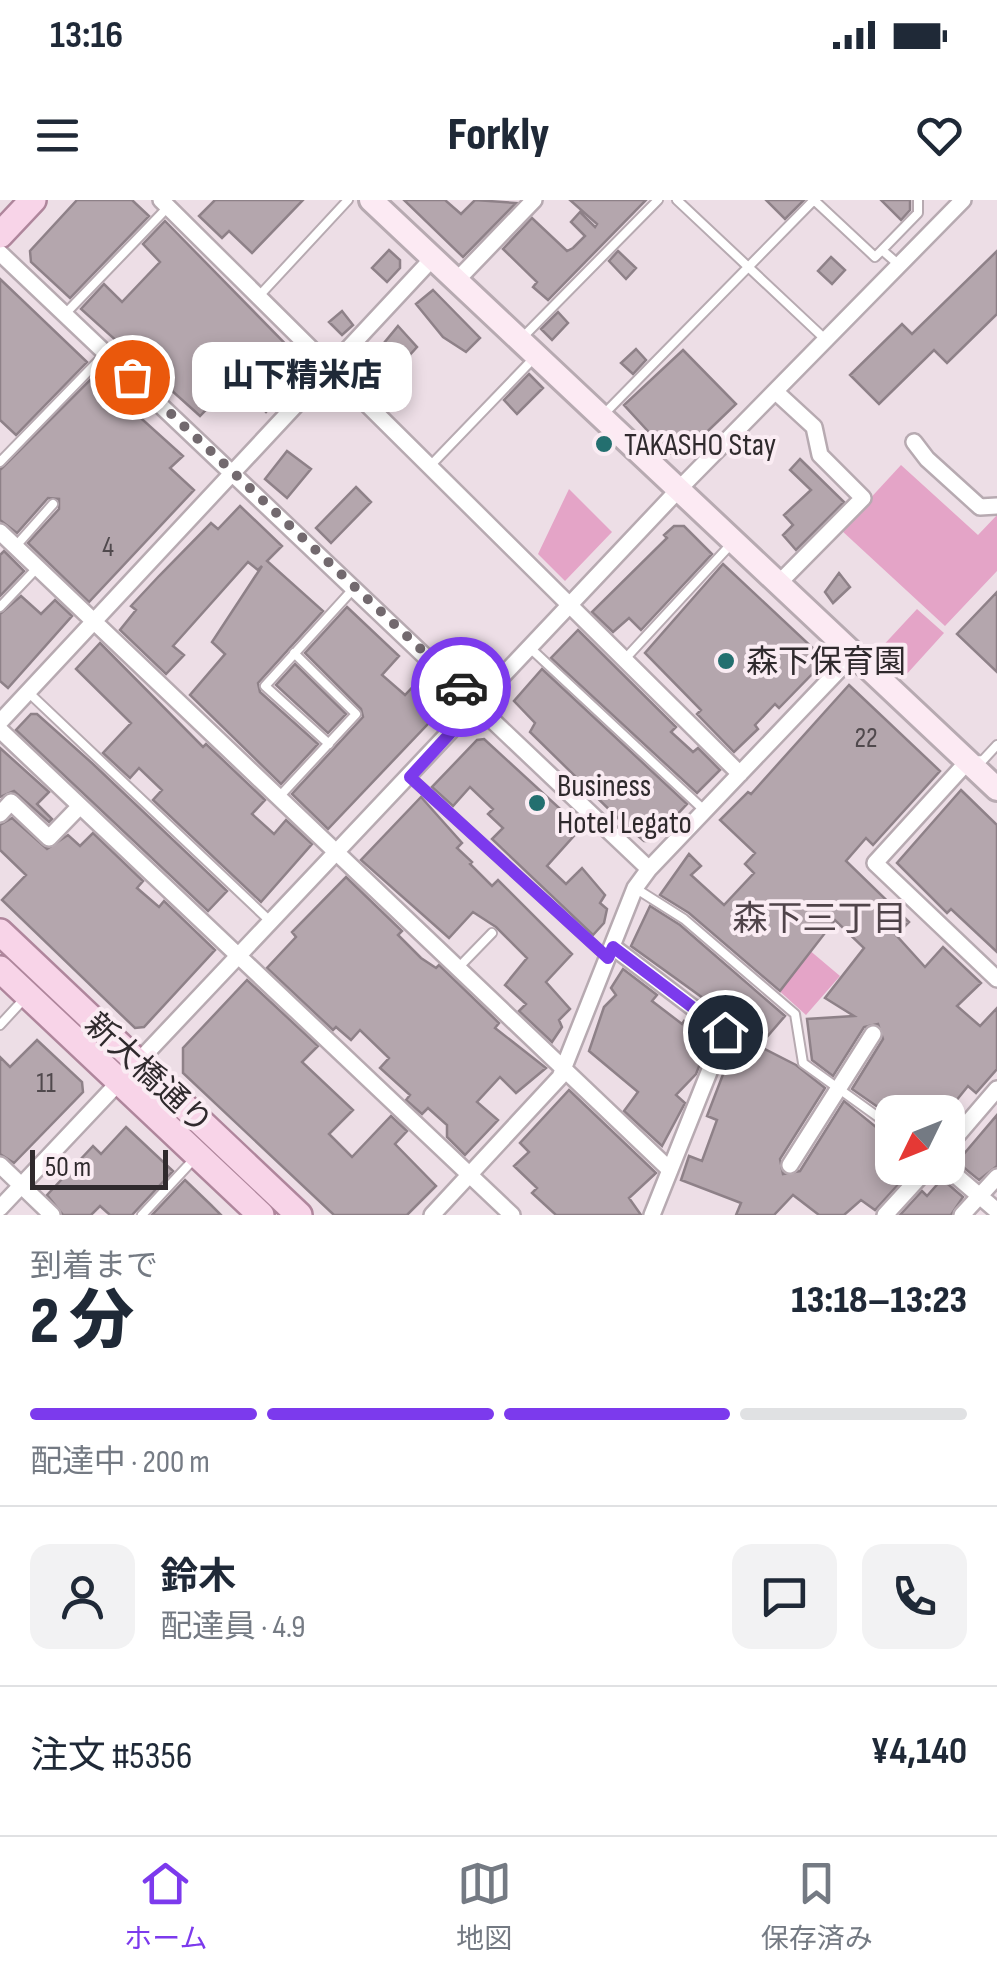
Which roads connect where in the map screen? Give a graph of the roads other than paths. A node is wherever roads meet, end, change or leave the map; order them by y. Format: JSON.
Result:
{"nodes":[{"id":1,"x":33,"y":200,"type":"edge"},
{"id":2,"x":348,"y":200,"type":"edge"},
{"id":3,"x":371,"y":200,"type":"edge"},
{"id":4,"x":532,"y":200,"type":"edge"},
{"id":5,"x":658,"y":200,"type":"edge"},
{"id":6,"x":677,"y":200,"type":"edge"},
{"id":7,"x":814,"y":200,"type":"edge"},
{"id":8,"x":918,"y":200,"type":"edge"},
{"id":9,"x":963,"y":200,"type":"edge"},
{"id":10,"x":165,"y":203,"type":"edge"},
{"id":11,"x":0,"y":235,"type":"edge"},
{"id":12,"x":882,"y":250,"type":"junction"},
{"id":13,"x":0,"y":253,"type":"edge"},
{"id":14,"x":432,"y":259,"type":"junction"},
{"id":15,"x":900,"y":266,"type":"junction"},
{"id":16,"x":746,"y":268,"type":"junction"},
{"id":17,"x":456,"y":280,"type":"junction"},
{"id":18,"x":259,"y":296,"type":"junction"},
{"id":19,"x":65,"y":314,"type":"junction"},
{"id":20,"x":826,"y":340,"type":"junction"},
{"id":21,"x":527,"y":350,"type":"junction"},
{"id":22,"x":106,"y":353,"type":"junction"},
{"id":23,"x":330,"y":367,"type":"junction"},
{"id":24,"x":776,"y":392,"type":"junction"},
{"id":25,"x":602,"y":416,"type":"junction"},
{"id":26,"x":0,"y":462,"type":"edge"},
{"id":27,"x":432,"y":466,"type":"junction"},
{"id":28,"x":234,"y":474,"type":"junction"},
{"id":29,"x":681,"y":487,"type":"junction"},
{"id":30,"x":997,"y":502,"type":"edge"},
{"id":31,"x":53,"y":504,"type":"dead end"},
{"id":32,"x":0,"y":532,"type":"edge"},
{"id":33,"x":736,"y":539,"type":"junction"},
{"id":34,"x":15,"y":546,"type":"junction"},
{"id":35,"x":38,"y":568,"type":"junction"},
{"id":36,"x":780,"y":582,"type":"junction"},
{"id":37,"x":355,"y":587,"type":"junction"},
{"id":38,"x":570,"y":606,"type":"junction"},
{"id":39,"x":0,"y":607,"type":"edge"},
{"id":40,"x":94,"y":622,"type":"junction"},
{"id":41,"x":529,"y":648,"type":"junction"},
{"id":42,"x":855,"y":653,"type":"junction"},
{"id":43,"x":294,"y":654,"type":"junction"},
{"id":44,"x":624,"y":660,"type":"junction"},
{"id":45,"x":28,"y":692,"type":"junction"},
{"id":46,"x":478,"y":703,"type":"junction"},
{"id":47,"x":0,"y":722,"type":"edge"},
{"id":48,"x":0,"y":730,"type":"edge"},
{"id":49,"x":328,"y":744,"type":"junction"},
{"id":50,"x":997,"y":745,"type":"edge"},
{"id":51,"x":968,"y":761,"type":"junction"},
{"id":52,"x":740,"y":774,"type":"junction"},
{"id":53,"x":410,"y":777,"type":"junction"},
{"id":54,"x":997,"y":788,"type":"edge"},
{"id":55,"x":279,"y":797,"type":"junction"},
{"id":56,"x":80,"y":806,"type":"junction"},
{"id":57,"x":705,"y":811,"type":"junction"},
{"id":58,"x":0,"y":814,"type":"edge"},
{"id":59,"x":336,"y":852,"type":"junction"},
{"id":60,"x":649,"y":870,"type":"junction"},
{"id":61,"x":636,"y":888,"type":"junction"},
{"id":62,"x":272,"y":923,"type":"junction"},
{"id":63,"x":0,"y":932,"type":"edge"},
{"id":64,"x":492,"y":933,"type":"dead end"},
{"id":65,"x":611,"y":953,"type":"junction"},
{"id":66,"x":240,"y":957,"type":"junction"},
{"id":67,"x":0,"y":968,"type":"edge"},
{"id":68,"x":458,"y":968,"type":"junction"},
{"id":69,"x":997,"y":979,"type":"edge"},
{"id":70,"x":28,"y":995,"type":"junction"},
{"id":71,"x":0,"y":1025,"type":"edge"},
{"id":72,"x":874,"y":1034,"type":"dead end"},
{"id":73,"x":140,"y":1064,"type":"junction"},
{"id":74,"x":563,"y":1068,"type":"junction"},
{"id":75,"x":121,"y":1083,"type":"junction"},
{"id":76,"x":997,"y":1089,"type":"edge"},
{"id":77,"x":841,"y":1090,"type":"junction"},
{"id":78,"x":875,"y":1115,"type":"edge"},
{"id":79,"x":965,"y":1126,"type":"edge"},
{"id":80,"x":197,"y":1156,"type":"junction"},
{"id":81,"x":790,"y":1165,"type":"dead end"},
{"id":82,"x":0,"y":1166,"type":"edge"},
{"id":83,"x":670,"y":1170,"type":"junction"},
{"id":84,"x":470,"y":1175,"type":"junction"},
{"id":85,"x":997,"y":1177,"type":"edge"},
{"id":86,"x":965,"y":1183,"type":"edge"},
{"id":87,"x":913,"y":1185,"type":"edge"},
{"id":88,"x":22,"y":1186,"type":"junction"},
{"id":89,"x":980,"y":1196,"type":"junction"},
{"id":90,"x":0,"y":1208,"type":"edge"},
{"id":91,"x":997,"y":1211,"type":"edge"},
{"id":92,"x":52,"y":1215,"type":"edge"},
{"id":93,"x":142,"y":1215,"type":"edge"},
{"id":94,"x":261,"y":1215,"type":"edge"},
{"id":95,"x":299,"y":1215,"type":"edge"},
{"id":96,"x":432,"y":1215,"type":"edge"},
{"id":97,"x":512,"y":1215,"type":"edge"},
{"id":98,"x":652,"y":1215,"type":"edge"},
{"id":99,"x":886,"y":1215,"type":"edge"},
{"id":100,"x":962,"y":1215,"type":"edge"}],
"edges":[{"from":1,"to":11,"type":"main road"},
{"from":2,"to":18,"type":"lane"},
{"from":3,"to":14,"type":"street"},
{"from":4,"to":17,"type":"street"},
{"from":5,"to":21,"type":"lane"},
{"from":6,"to":16,"type":"lane"},
{"from":7,"to":12,"type":"lane"},
{"from":7,"to":16,"type":"lane"},
{"from":8,"to":12,"type":"lane"},
{"from":9,"to":15,"type":"street"},
{"from":10,"to":18,"type":"street"},
{"from":10,"to":19,"type":"lane"},
{"from":12,"to":15,"type":"lane"},
{"from":13,"to":19,"type":"street"},
{"from":14,"to":17,"type":"street"},
{"from":14,"to":23,"type":"street"},
{"from":15,"to":20,"type":"street"},
{"from":16,"to":20,"type":"lane"},
{"from":16,"to":25,"type":"lane"},
{"from":17,"to":21,"type":"street"},
{"from":18,"to":23,"type":"street"},
{"from":19,"to":22,"type":"street"},
{"from":20,"to":24,"type":"street"},
{"from":21,"to":25,"type":"street"},
{"from":21,"to":27,"type":"lane"},
{"from":22,"to":26,"type":"lane"},
{"from":22,"to":28,"type":"street"},
{"from":23,"to":27,"type":"street"},
{"from":23,"to":28,"type":"street"},
{"from":24,"to":29,"type":"street"},
{"from":24,"to":36,"type":"street"},
{"from":25,"to":29,"type":"street"},
{"from":27,"to":38,"type":"street"},
{"from":28,"to":37,"type":"street"},
{"from":28,"to":40,"type":"street"},
{"from":29,"to":33,"type":"street"},
{"from":29,"to":38,"type":"street"},
{"from":30,"to":30,"type":"street"},
{"from":31,"to":34,"type":"lane"},
{"from":32,"to":34,"type":"street"},
{"from":33,"to":36,"type":"street"},
{"from":33,"to":44,"type":"lane"},
{"from":34,"to":35,"type":"street"},
{"from":35,"to":39,"type":"lane"},
{"from":35,"to":40,"type":"street"},
{"from":36,"to":42,"type":"street"},
{"from":37,"to":43,"type":"lane"},
{"from":37,"to":46,"type":"street"},
{"from":38,"to":41,"type":"street"},
{"from":38,"to":44,"type":"street"},
{"from":40,"to":45,"type":"street"},
{"from":40,"to":55,"type":"street"},
{"from":41,"to":46,"type":"street"},
{"from":41,"to":57,"type":"lane"},
{"from":42,"to":51,"type":"street"},
{"from":42,"to":52,"type":"street"},
{"from":43,"to":49,"type":"lane"},
{"from":43,"to":49,"type":"lane"},
{"from":44,"to":52,"type":"street"},
{"from":45,"to":47,"type":"street"},
{"from":45,"to":62,"type":"lane"},
{"from":46,"to":53,"type":"street"},
{"from":46,"to":60,"type":"street"},
{"from":48,"to":56,"type":"street"},
{"from":49,"to":55,"type":"lane"},
{"from":50,"to":51,"type":"lane"},
{"from":51,"to":54,"type":"street"},
{"from":51,"to":69,"type":"street"},
{"from":52,"to":57,"type":"street"},
{"from":53,"to":59,"type":"street"},
{"from":53,"to":65,"type":"lane"},
{"from":55,"to":59,"type":"street"},
{"from":56,"to":58,"type":"street"},
{"from":56,"to":66,"type":"street"},
{"from":57,"to":60,"type":"street"},
{"from":59,"to":62,"type":"street"},
{"from":59,"to":68,"type":"street"},
{"from":60,"to":61,"type":"street"},
{"from":61,"to":65,"type":"street"},
{"from":61,"to":77,"type":"lane"},
{"from":62,"to":66,"type":"street"},
{"from":63,"to":73,"type":"main road","name":"新大橋通り"},
{"from":64,"to":68,"type":"lane"},
{"from":65,"to":74,"type":"street"},
{"from":65,"to":83,"type":"street"},
{"from":66,"to":73,"type":"street"},
{"from":66,"to":84,"type":"street"},
{"from":67,"to":70,"type":"main road","name":"新大橋通り"},
{"from":68,"to":74,"type":"street"},
{"from":70,"to":71,"type":"lane"},
{"from":70,"to":75,"type":"main road","name":"新大橋通り"},
{"from":72,"to":77,"type":"street"},
{"from":73,"to":75,"type":"street"},
{"from":73,"to":95,"type":"main road","name":"新大橋通り"},
{"from":74,"to":83,"type":"street"},
{"from":74,"to":84,"type":"street"},
{"from":75,"to":80,"type":"main road","name":"新大橋通り"},
{"from":75,"to":88,"type":"street"},
{"from":76,"to":79,"type":"street"},
{"from":77,"to":78,"type":"lane"},
{"from":77,"to":81,"type":"street"},
{"from":80,"to":93,"type":"lane"},
{"from":80,"to":94,"type":"main road","name":"新大橋通り"},
{"from":82,"to":88,"type":"street"},
{"from":83,"to":98,"type":"street"},
{"from":84,"to":96,"type":"street"},
{"from":84,"to":97,"type":"street"},
{"from":85,"to":89,"type":"street"},
{"from":86,"to":89,"type":"street"},
{"from":87,"to":99,"type":"street"},
{"from":88,"to":90,"type":"street"},
{"from":88,"to":92,"type":"street"},
{"from":89,"to":91,"type":"street"},
{"from":89,"to":100,"type":"street"}]}
